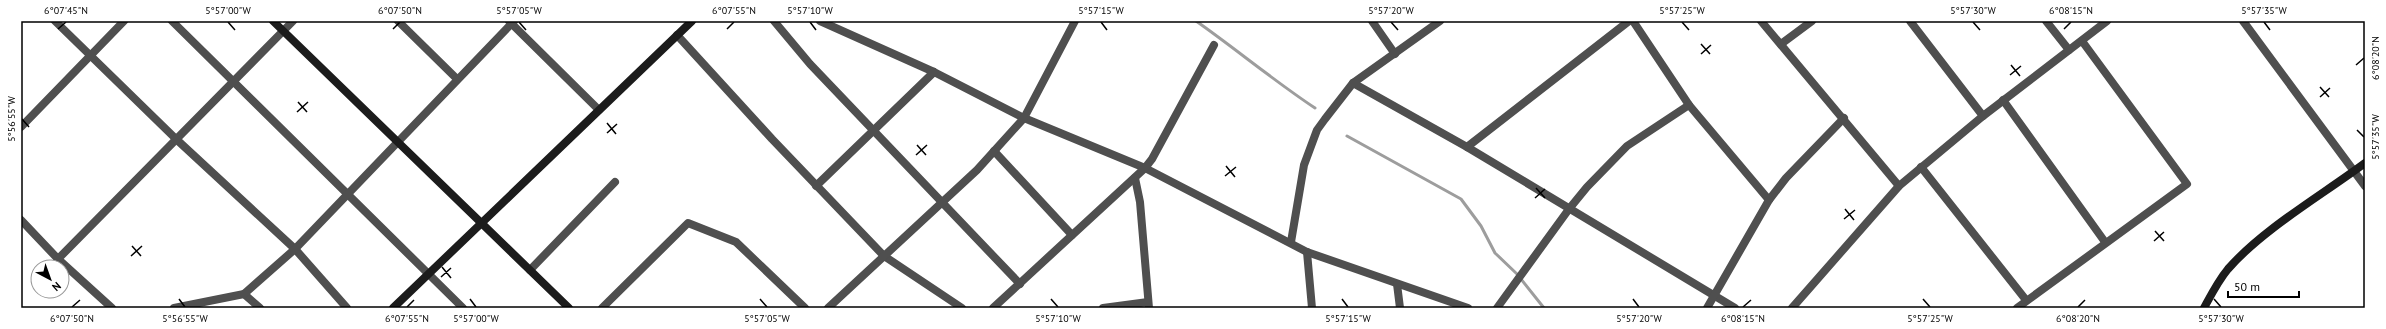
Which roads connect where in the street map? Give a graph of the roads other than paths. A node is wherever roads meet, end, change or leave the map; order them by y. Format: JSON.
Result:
{"nodes":[{"id":1,"x":55,"y":21,"type":"edge"},
{"id":2,"x":124,"y":21,"type":"edge"},
{"id":3,"x":172,"y":21,"type":"edge"},
{"id":4,"x":273,"y":21,"type":"edge"},
{"id":5,"x":293,"y":21,"type":"edge"},
{"id":6,"x":398,"y":21,"type":"edge"},
{"id":7,"x":692,"y":21,"type":"edge"},
{"id":8,"x":774,"y":21,"type":"edge"},
{"id":9,"x":820,"y":21,"type":"edge"},
{"id":10,"x":1075,"y":21,"type":"edge"},
{"id":11,"x":1372,"y":21,"type":"edge"},
{"id":12,"x":1440,"y":21,"type":"edge"},
{"id":13,"x":1629,"y":21,"type":"edge"},
{"id":14,"x":1633,"y":21,"type":"edge"},
{"id":15,"x":1761,"y":21,"type":"edge"},
{"id":16,"x":1812,"y":21,"type":"edge"},
{"id":17,"x":1910,"y":21,"type":"edge"},
{"id":18,"x":2046,"y":21,"type":"edge"},
{"id":19,"x":2107,"y":21,"type":"edge"},
{"id":20,"x":2243,"y":21,"type":"edge"},
{"id":21,"x":511,"y":22,"type":"edge"},
{"id":22,"x":284,"y":31,"type":"junction"},
{"id":23,"x":677,"y":35,"type":"junction"},
{"id":24,"x":2082,"y":41,"type":"junction"},
{"id":25,"x":1781,"y":44,"type":"junction"},
{"id":26,"x":1214,"y":45,"type":"dead end"},
{"id":27,"x":2069,"y":50,"type":"junction"},
{"id":28,"x":1395,"y":54,"type":"junction"},
{"id":29,"x":91,"y":56,"type":"junction"},
{"id":30,"x":934,"y":72,"type":"junction"},
{"id":31,"x":457,"y":79,"type":"junction"},
{"id":32,"x":233,"y":82,"type":"junction"},
{"id":33,"x":1353,"y":83,"type":"junction"},
{"id":34,"x":2004,"y":100,"type":"junction"},
{"id":35,"x":1689,"y":104,"type":"junction"},
{"id":36,"x":599,"y":110,"type":"junction"},
{"id":37,"x":1983,"y":116,"type":"junction"},
{"id":38,"x":1024,"y":118,"type":"junction"},
{"id":39,"x":1844,"y":118,"type":"junction"},
{"id":40,"x":21,"y":126,"type":"edge"},
{"id":41,"x":875,"y":131,"type":"junction"},
{"id":42,"x":176,"y":139,"type":"junction"},
{"id":43,"x":397,"y":141,"type":"junction"},
{"id":44,"x":1467,"y":146,"type":"junction"},
{"id":45,"x":994,"y":151,"type":"junction"},
{"id":46,"x":2365,"y":163,"type":"edge"},
{"id":47,"x":1921,"y":167,"type":"junction"},
{"id":48,"x":1145,"y":168,"type":"junction"},
{"id":49,"x":2354,"y":171,"type":"junction"},
{"id":50,"x":1135,"y":178,"type":"junction"},
{"id":51,"x":615,"y":182,"type":"dead end"},
{"id":52,"x":816,"y":186,"type":"junction"},
{"id":53,"x":1899,"y":186,"type":"junction"},
{"id":54,"x":2365,"y":186,"type":"edge"},
{"id":55,"x":347,"y":195,"type":"junction"},
{"id":56,"x":1769,"y":200,"type":"junction"},
{"id":57,"x":942,"y":202,"type":"junction"},
{"id":58,"x":1569,"y":209,"type":"junction"},
{"id":59,"x":21,"y":220,"type":"edge"},
{"id":60,"x":483,"y":223,"type":"junction"},
{"id":61,"x":1072,"y":235,"type":"junction"},
{"id":62,"x":1291,"y":242,"type":"junction"},
{"id":63,"x":2104,"y":242,"type":"junction"},
{"id":64,"x":295,"y":249,"type":"junction"},
{"id":65,"x":1307,"y":252,"type":"junction"},
{"id":66,"x":884,"y":256,"type":"junction"},
{"id":67,"x":58,"y":259,"type":"joint"},
{"id":68,"x":70,"y":270,"type":"edge"},
{"id":69,"x":530,"y":270,"type":"junction"},
{"id":70,"x":428,"y":275,"type":"junction"},
{"id":71,"x":1020,"y":284,"type":"junction"},
{"id":72,"x":1398,"y":284,"type":"junction"},
{"id":73,"x":244,"y":294,"type":"junction"},
{"id":74,"x":1714,"y":296,"type":"junction"},
{"id":75,"x":2026,"y":300,"type":"junction"},
{"id":76,"x":1149,"y":305,"type":"edge"},
{"id":77,"x":112,"y":308,"type":"edge"},
{"id":78,"x":174,"y":308,"type":"edge"},
{"id":79,"x":260,"y":308,"type":"edge"},
{"id":80,"x":347,"y":308,"type":"edge"},
{"id":81,"x":392,"y":308,"type":"edge"},
{"id":82,"x":463,"y":308,"type":"edge"},
{"id":83,"x":569,"y":308,"type":"edge"},
{"id":84,"x":602,"y":308,"type":"edge"},
{"id":85,"x":805,"y":308,"type":"edge"},
{"id":86,"x":828,"y":308,"type":"edge"},
{"id":87,"x":962,"y":308,"type":"edge"},
{"id":88,"x":993,"y":308,"type":"edge"},
{"id":89,"x":1103,"y":308,"type":"edge"},
{"id":90,"x":1312,"y":308,"type":"edge"},
{"id":91,"x":1400,"y":308,"type":"edge"},
{"id":92,"x":1468,"y":308,"type":"edge"},
{"id":93,"x":1497,"y":308,"type":"edge"},
{"id":94,"x":1707,"y":308,"type":"edge"},
{"id":95,"x":1735,"y":308,"type":"edge"},
{"id":96,"x":1792,"y":308,"type":"edge"},
{"id":97,"x":2016,"y":308,"type":"edge"},
{"id":98,"x":2204,"y":308,"type":"edge"}],
"edges":[{"from":1,"to":29,"type":"street"},
{"from":2,"to":29,"type":"street"},
{"from":3,"to":32,"type":"street"},
{"from":4,"to":22,"type":"street"},
{"from":5,"to":22,"type":"street"},
{"from":6,"to":31,"type":"street"},
{"from":7,"to":23,"type":"street"},
{"from":8,"to":41,"type":"street"},
{"from":9,"to":30,"type":"street"},
{"from":10,"to":38,"type":"street"},
{"from":11,"to":28,"type":"street"},
{"from":12,"to":28,"type":"street"},
{"from":13,"to":44,"type":"street"},
{"from":14,"to":35,"type":"street"},
{"from":15,"to":25,"type":"street"},
{"from":16,"to":25,"type":"street"},
{"from":17,"to":37,"type":"street"},
{"from":18,"to":27,"type":"street"},
{"from":19,"to":24,"type":"street"},
{"from":20,"to":49,"type":"street"},
{"from":21,"to":31,"type":"street"},
{"from":21,"to":36,"type":"street"},
{"from":22,"to":32,"type":"street"},
{"from":22,"to":43,"type":"street"},
{"from":23,"to":36,"type":"street"},
{"from":23,"to":52,"type":"street"},
{"from":24,"to":27,"type":"street"},
{"from":24,"to":63,"type":"street"},
{"from":25,"to":39,"type":"street"},
{"from":26,"to":48,"type":"street"},
{"from":27,"to":34,"type":"street"},
{"from":28,"to":33,"type":"street"},
{"from":29,"to":40,"type":"street"},
{"from":29,"to":42,"type":"street"},
{"from":30,"to":38,"type":"street"},
{"from":30,"to":41,"type":"street"},
{"from":31,"to":43,"type":"street"},
{"from":32,"to":42,"type":"street"},
{"from":32,"to":55,"type":"street"},
{"from":33,"to":44,"type":"street"},
{"from":33,"to":62,"type":"street"},
{"from":34,"to":37,"type":"street"},
{"from":34,"to":63,"type":"street"},
{"from":35,"to":56,"type":"street"},
{"from":35,"to":58,"type":"street"},
{"from":36,"to":60,"type":"street"},
{"from":37,"to":47,"type":"street"},
{"from":38,"to":45,"type":"street"},
{"from":38,"to":48,"type":"street"},
{"from":39,"to":53,"type":"street"},
{"from":39,"to":56,"type":"street"},
{"from":41,"to":52,"type":"street"},
{"from":41,"to":57,"type":"street"},
{"from":42,"to":64,"type":"street"},
{"from":42,"to":67,"type":"street"},
{"from":43,"to":55,"type":"street"},
{"from":43,"to":60,"type":"street"},
{"from":44,"to":58,"type":"street"},
{"from":45,"to":57,"type":"street"},
{"from":45,"to":61,"type":"street"},
{"from":46,"to":49,"type":"street"},
{"from":47,"to":53,"type":"street"},
{"from":47,"to":75,"type":"street"},
{"from":48,"to":50,"type":"street"},
{"from":48,"to":62,"type":"street"},
{"from":49,"to":54,"type":"street"},
{"from":49,"to":98,"type":"street"},
{"from":50,"to":61,"type":"street"},
{"from":50,"to":76,"type":"street"},
{"from":51,"to":69,"type":"street"},
{"from":52,"to":66,"type":"street"},
{"from":53,"to":96,"type":"street"},
{"from":55,"to":64,"type":"street"},
{"from":55,"to":70,"type":"street"},
{"from":56,"to":74,"type":"street"},
{"from":57,"to":66,"type":"street"},
{"from":57,"to":71,"type":"street"},
{"from":58,"to":74,"type":"street"},
{"from":58,"to":93,"type":"street"},
{"from":59,"to":67,"type":"street"},
{"from":60,"to":69,"type":"street"},
{"from":60,"to":70,"type":"street"},
{"from":61,"to":71,"type":"street"},
{"from":62,"to":65,"type":"street"},
{"from":63,"to":75,"type":"street"},
{"from":64,"to":73,"type":"street"},
{"from":64,"to":80,"type":"street"},
{"from":65,"to":72,"type":"street"},
{"from":65,"to":90,"type":"street"},
{"from":66,"to":86,"type":"street"},
{"from":66,"to":87,"type":"street"},
{"from":68,"to":77,"type":"street"},
{"from":69,"to":83,"type":"street"},
{"from":70,"to":81,"type":"street"},
{"from":70,"to":82,"type":"street"},
{"from":71,"to":88,"type":"street"},
{"from":72,"to":91,"type":"street"},
{"from":72,"to":92,"type":"street"},
{"from":73,"to":78,"type":"street"},
{"from":73,"to":79,"type":"street"},
{"from":74,"to":94,"type":"street"},
{"from":74,"to":95,"type":"street"},
{"from":75,"to":97,"type":"street"},
{"from":76,"to":89,"type":"street"},
{"from":84,"to":85,"type":"street"}]}
